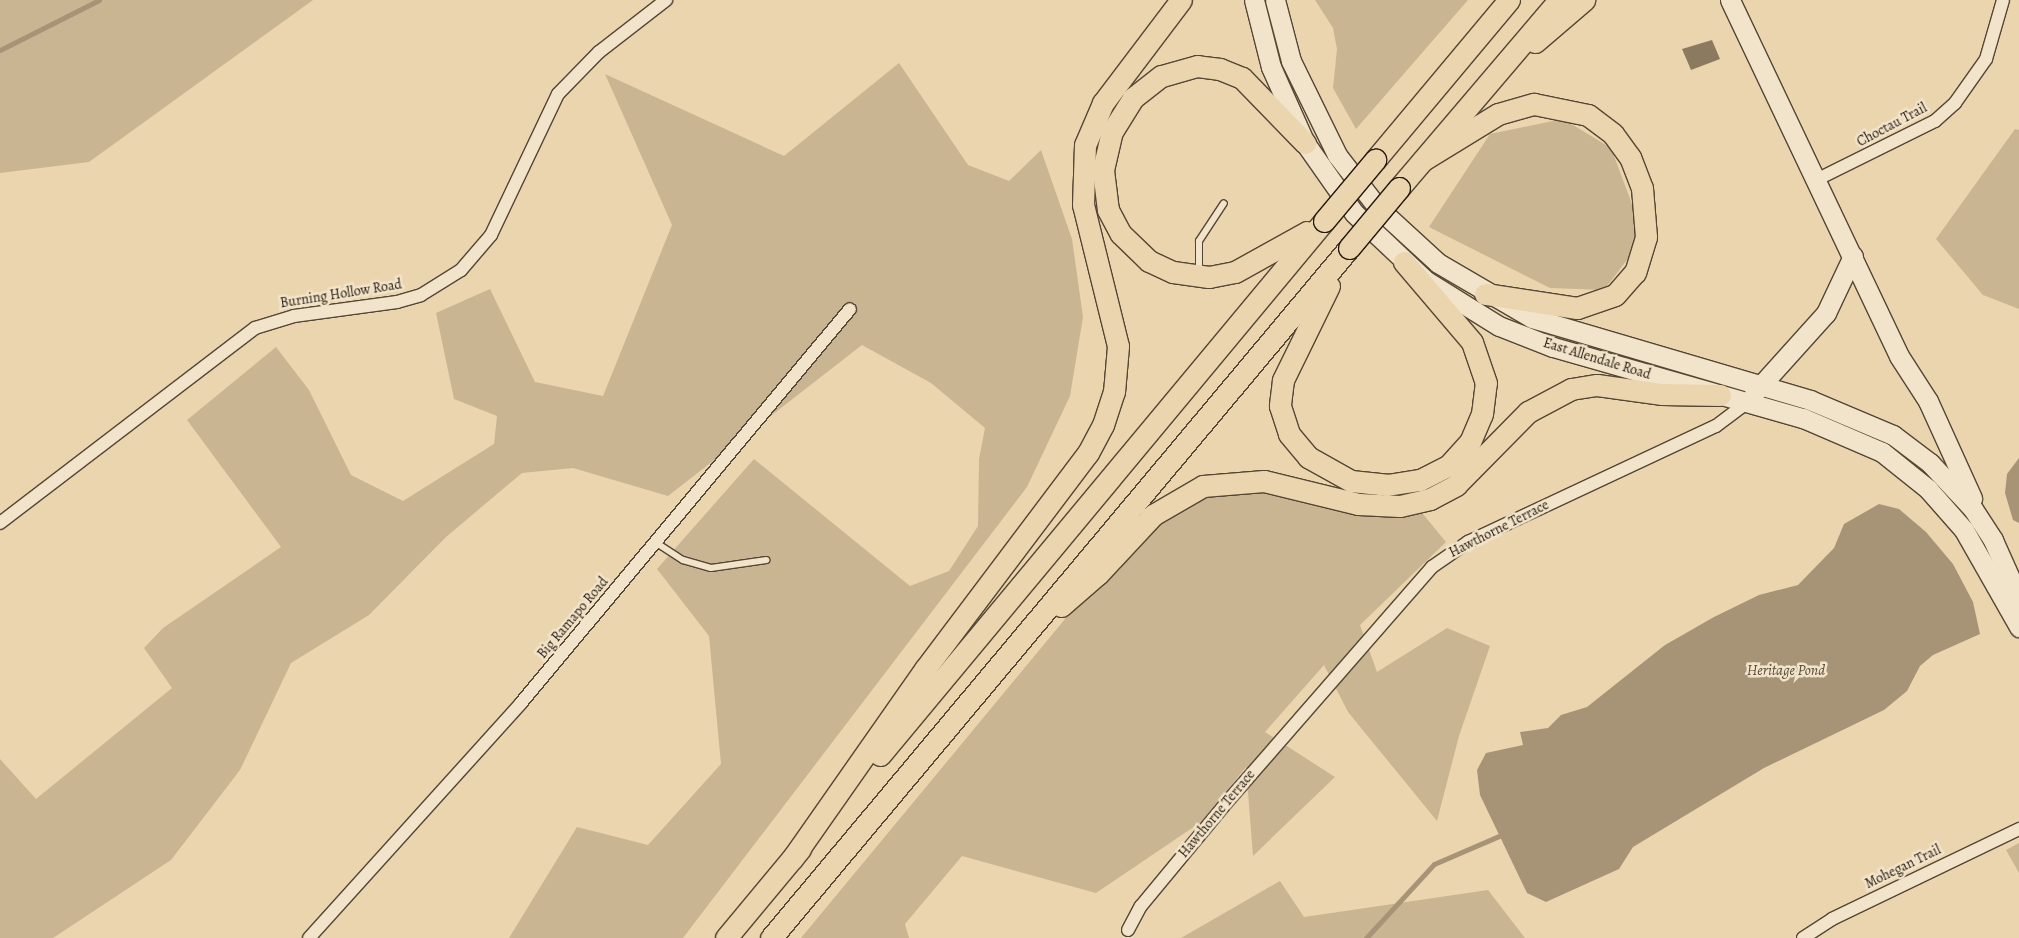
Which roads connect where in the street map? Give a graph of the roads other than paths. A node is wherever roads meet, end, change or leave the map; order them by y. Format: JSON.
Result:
{"nodes":[{"id":1,"x":666,"y":0,"type":"edge"},
{"id":2,"x":1181,"y":0,"type":"edge"},
{"id":3,"x":1254,"y":0,"type":"edge"},
{"id":4,"x":1275,"y":0,"type":"edge"},
{"id":5,"x":1492,"y":0,"type":"edge"},
{"id":6,"x":1509,"y":0,"type":"edge"},
{"id":7,"x":1559,"y":0,"type":"edge"},
{"id":8,"x":1584,"y":0,"type":"edge"},
{"id":9,"x":1730,"y":0,"type":"edge"},
{"id":10,"x":2003,"y":0,"type":"edge"},
{"id":11,"x":1501,"y":68,"type":"junction"},
{"id":12,"x":1449,"y":72,"type":"junction"},
{"id":13,"x":1306,"y":143,"type":"junction"},
{"id":14,"x":1423,"y":160,"type":"junction"},
{"id":15,"x":1816,"y":180,"type":"junction"},
{"id":16,"x":1224,"y":203,"type":"dead end"},
{"id":17,"x":1324,"y":221,"type":"junction"},
{"id":18,"x":1349,"y":248,"type":"junction"},
{"id":19,"x":1853,"y":256,"type":"junction"},
{"id":20,"x":1404,"y":262,"type":"junction"},
{"id":21,"x":1200,"y":276,"type":"junction"},
{"id":22,"x":1485,"y":294,"type":"junction"},
{"id":23,"x":850,"y":309,"type":"dead end"},
{"id":24,"x":1761,"y":385,"type":"junction"},
{"id":25,"x":1720,"y":396,"type":"junction"},
{"id":26,"x":1746,"y":403,"type":"junction"},
{"id":27,"x":0,"y":523,"type":"edge"},
{"id":28,"x":1983,"y":523,"type":"junction"},
{"id":29,"x":655,"y":542,"type":"junction"},
{"id":30,"x":766,"y":560,"type":"dead end"},
{"id":31,"x":2019,"y":598,"type":"edge"},
{"id":32,"x":2019,"y":627,"type":"edge"},
{"id":33,"x":1012,"y":649,"type":"junction"},
{"id":34,"x":2019,"y":829,"type":"edge"},
{"id":35,"x":792,"y":859,"type":"junction"},
{"id":36,"x":1128,"y":930,"type":"dead end"},
{"id":37,"x":309,"y":938,"type":"edge"},
{"id":38,"x":726,"y":938,"type":"edge"},
{"id":39,"x":770,"y":938,"type":"edge"},
{"id":40,"x":1803,"y":938,"type":"edge"}],
"edges":[{"from":1,"to":27,"type":"street","name":"Burning Hollow Road"},
{"from":2,"to":35,"type":"highway"},
{"from":3,"to":13,"type":"main road","name":"East Allendale Road"},
{"from":4,"to":22,"type":"main road","name":"East Allendale Road"},
{"from":5,"to":12,"type":"highway"},
{"from":6,"to":12,"type":"highway"},
{"from":7,"to":11,"type":"highway"},
{"from":8,"to":11,"type":"highway"},
{"from":9,"to":15,"type":"main road"},
{"from":10,"to":15,"type":"street","name":"Choctau Trail"},
{"from":11,"to":14,"type":"highway"},
{"from":12,"to":17,"type":"highway","bridge":true},
{"from":13,"to":20,"type":"main road","name":"East Allendale Road"},
{"from":13,"to":21,"type":"highway"},
{"from":14,"to":18,"type":"highway","bridge":true},
{"from":14,"to":22,"type":"highway"},
{"from":15,"to":19,"type":"main road"},
{"from":16,"to":21,"type":"lane"},
{"from":17,"to":21,"type":"highway"},
{"from":17,"to":35,"type":"highway"},
{"from":18,"to":20,"type":"highway"},
{"from":18,"to":33,"type":"highway"},
{"from":19,"to":24,"type":"main road","name":"Hawthorne Terrace"},
{"from":19,"to":28,"type":"main road"},
{"from":20,"to":25,"type":"main road","name":"East Allendale Road"},
{"from":22,"to":24,"type":"main road","name":"East Allendale Road"},
{"from":23,"to":29,"type":"street","name":"Big Ramapo Road"},
{"from":24,"to":26,"type":"main road","name":"Hawthorne Terrace"},
{"from":24,"to":28,"type":"main road","name":"East Allendale Road"},
{"from":25,"to":26,"type":"main road","name":"East Allendale Road"},
{"from":25,"to":33,"type":"highway"},
{"from":26,"to":32,"type":"main road","name":"East Allendale Road"},
{"from":26,"to":36,"type":"street","name":"Hawthorne Terrace"},
{"from":28,"to":31,"type":"main road","name":"East Allendale Road"},
{"from":29,"to":30,"type":"lane"},
{"from":29,"to":37,"type":"street","name":"Big Ramapo Road"},
{"from":33,"to":39,"type":"highway"},
{"from":34,"to":40,"type":"street","name":"Mohegan Trail"},
{"from":35,"to":38,"type":"highway"}]}
